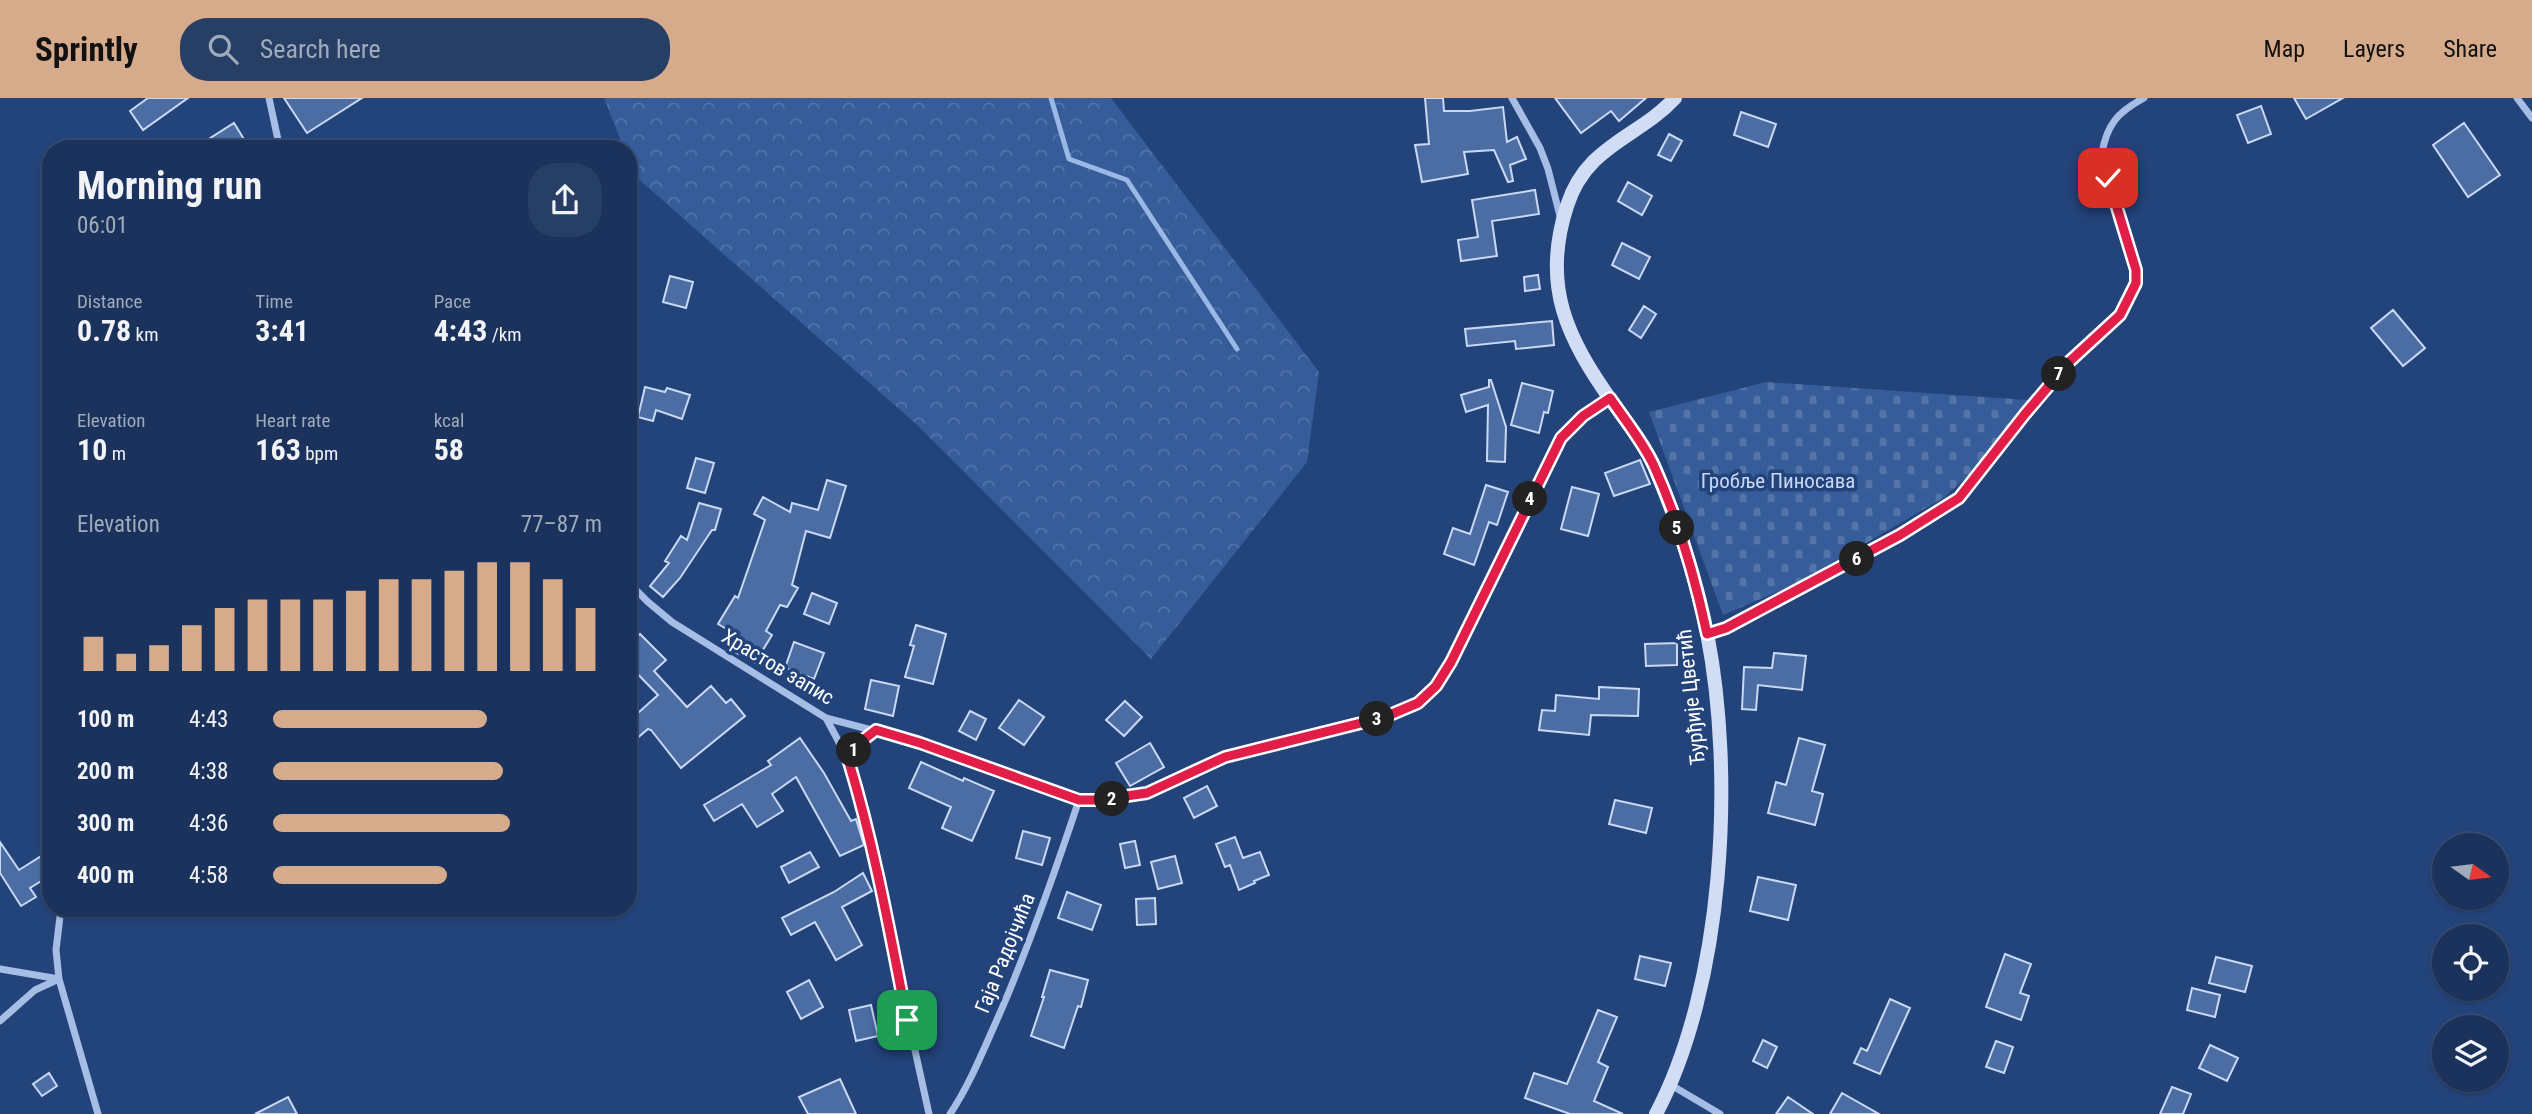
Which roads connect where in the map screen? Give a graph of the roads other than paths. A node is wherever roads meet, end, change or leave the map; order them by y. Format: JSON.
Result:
{"nodes":[{"id":1,"x":268,"y":98,"type":"edge"},
{"id":2,"x":1513,"y":98,"type":"edge"},
{"id":3,"x":1675,"y":98,"type":"edge"},
{"id":4,"x":2144,"y":98,"type":"edge"},
{"id":5,"x":2517,"y":98,"type":"edge"},
{"id":6,"x":2532,"y":118,"type":"edge"},
{"id":7,"x":278,"y":140,"type":"edge"},
{"id":8,"x":1562,"y":222,"type":"junction"},
{"id":9,"x":1610,"y":398,"type":"junction"},
{"id":10,"x":637,"y":591,"type":"edge"},
{"id":11,"x":1707,"y":634,"type":"junction"},
{"id":12,"x":826,"y":718,"type":"junction"},
{"id":13,"x":876,"y":730,"type":"junction"},
{"id":14,"x":848,"y":759,"type":"junction"},
{"id":15,"x":1079,"y":800,"type":"junction"},
{"id":16,"x":60,"y":917,"type":"edge"},
{"id":17,"x":0,"y":969,"type":"edge"},
{"id":18,"x":59,"y":979,"type":"junction"},
{"id":19,"x":0,"y":1021,"type":"edge"},
{"id":20,"x":1671,"y":1085,"type":"junction"},
{"id":21,"x":98,"y":1114,"type":"edge"},
{"id":22,"x":929,"y":1114,"type":"edge"},
{"id":23,"x":950,"y":1114,"type":"edge"},
{"id":24,"x":1656,"y":1114,"type":"edge"},
{"id":25,"x":1720,"y":1114,"type":"edge"}],
"edges":[{"from":1,"to":7,"type":"street"},
{"from":2,"to":8,"type":"street"},
{"from":3,"to":8,"type":"street","name":"Ђурђије Цветић"},
{"from":4,"to":11,"type":"street"},
{"from":5,"to":6,"type":"street"},
{"from":8,"to":9,"type":"street","name":"Ђурђије Цветић"},
{"from":9,"to":11,"type":"street","name":"Ђурђије Цветић"},
{"from":9,"to":15,"type":"street","name":"Храстов запис"},
{"from":10,"to":12,"type":"street","name":"Храстов запис"},
{"from":11,"to":20,"type":"street","name":"Ђурђије Цветић"},
{"from":12,"to":13,"type":"street","name":"Храстов запис"},
{"from":12,"to":14,"type":"street"},
{"from":13,"to":14,"type":"street"},
{"from":13,"to":15,"type":"street","name":"Храстов запис"},
{"from":14,"to":22,"type":"street"},
{"from":15,"to":23,"type":"street","name":"Гаја Радојчића"},
{"from":16,"to":18,"type":"street"},
{"from":17,"to":18,"type":"street"},
{"from":18,"to":19,"type":"street"},
{"from":18,"to":21,"type":"street"},
{"from":20,"to":24,"type":"street","name":"Ђурђије Цветић"},
{"from":20,"to":25,"type":"street"}]}
